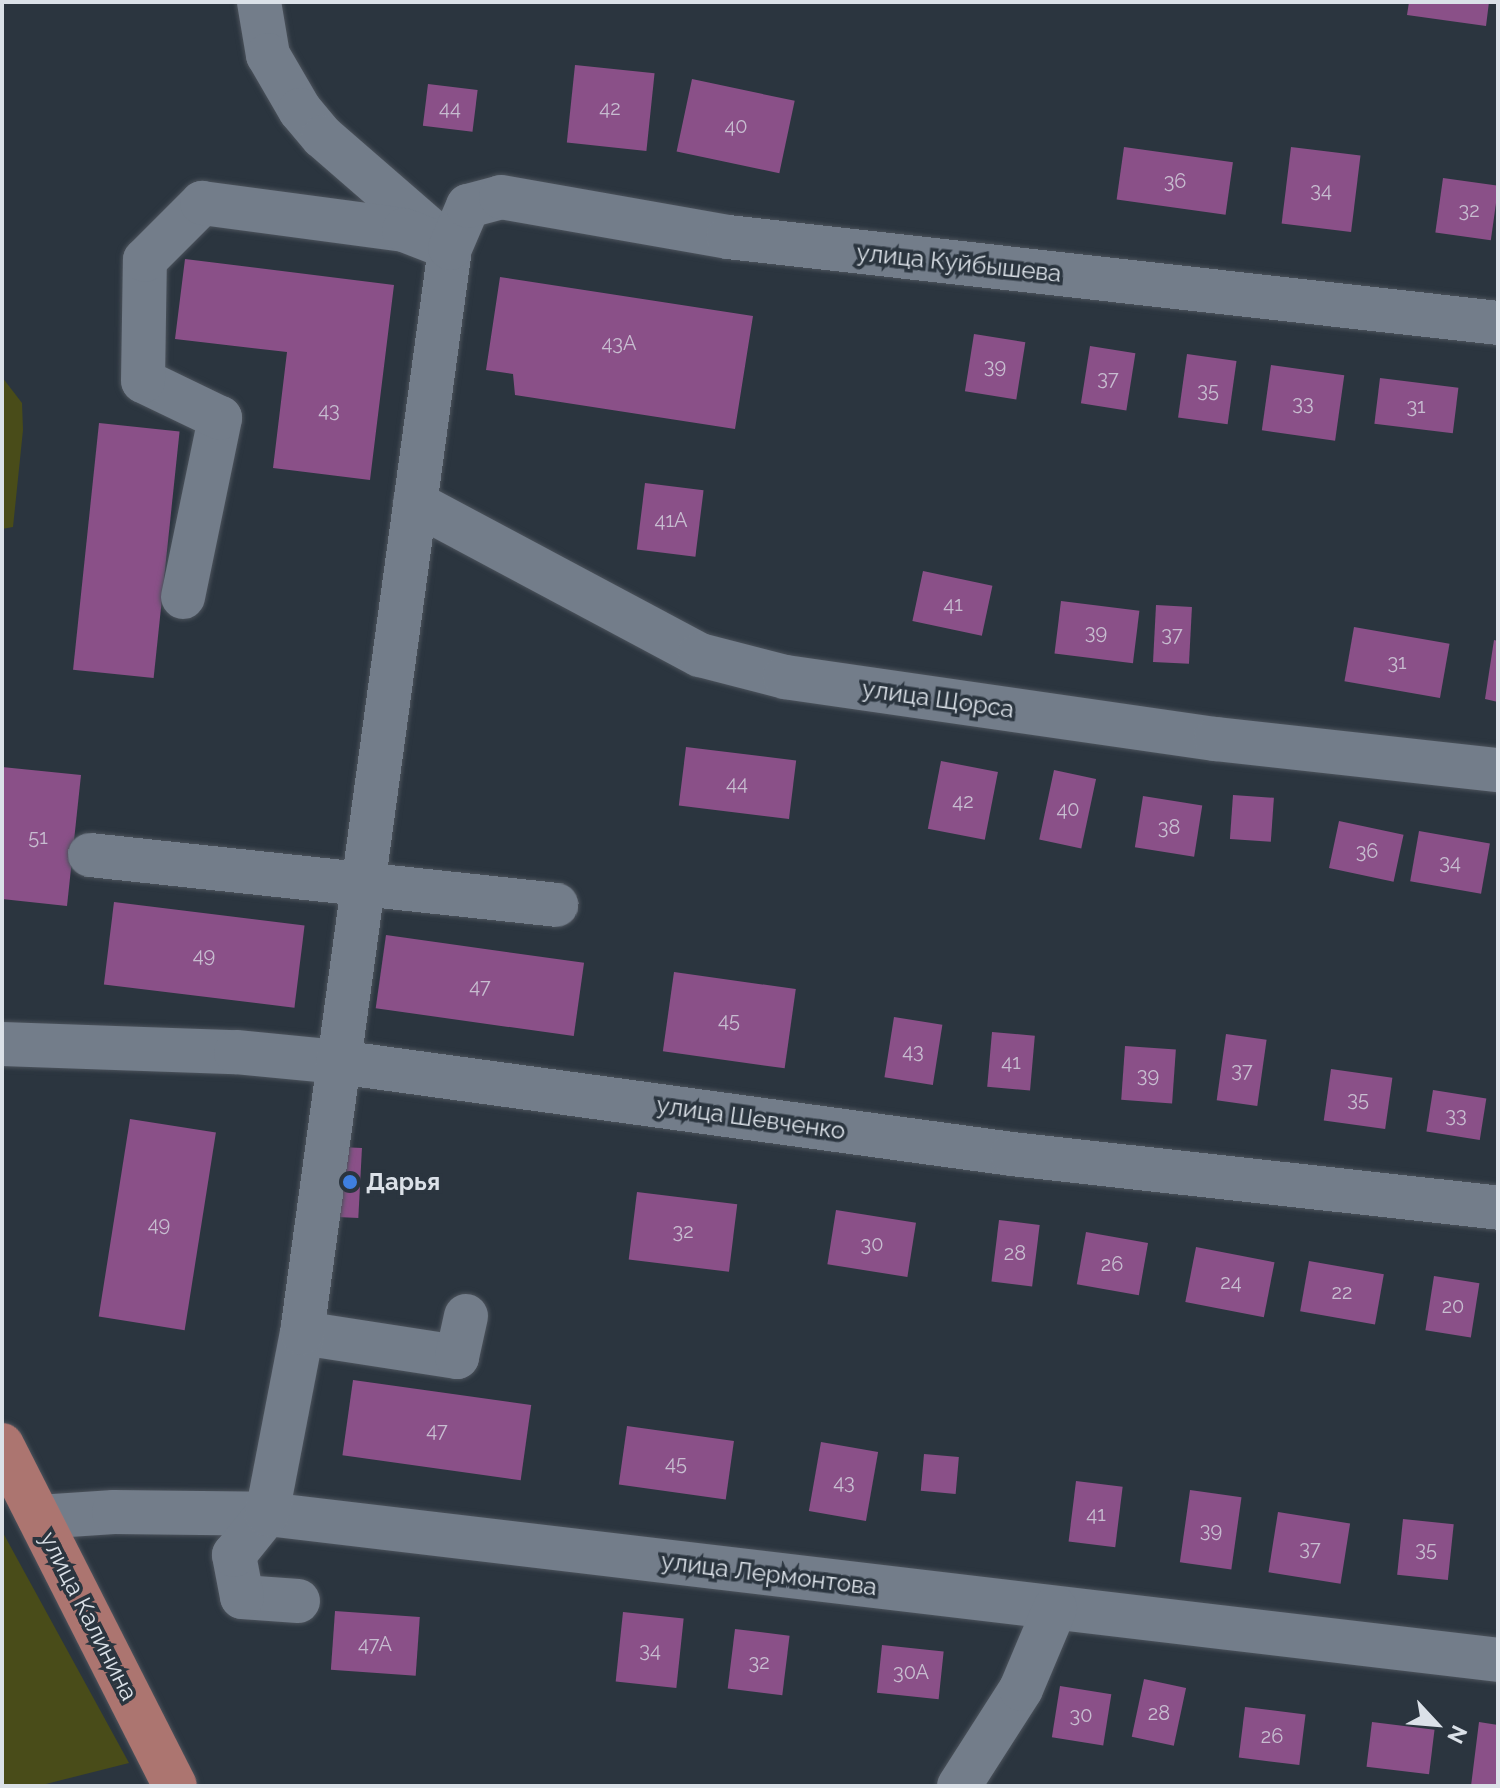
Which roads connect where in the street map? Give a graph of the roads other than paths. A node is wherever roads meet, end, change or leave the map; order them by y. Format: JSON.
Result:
{"nodes":[{"id":1,"x":259,"y":2,"type":"edge"},
{"id":2,"x":450,"y":248,"type":"junction"},
{"id":3,"x":1498,"y":323,"type":"edge"},
{"id":4,"x":415,"y":503,"type":"junction"},
{"id":5,"x":183,"y":597,"type":"dead end"},
{"id":6,"x":1498,"y":770,"type":"edge"},
{"id":7,"x":90,"y":855,"type":"dead end"},
{"id":8,"x":362,"y":882,"type":"junction"},
{"id":9,"x":556,"y":905,"type":"dead end"},
{"id":10,"x":2,"y":1044,"type":"edge"},
{"id":11,"x":338,"y":1062,"type":"junction"},
{"id":12,"x":1498,"y":1208,"type":"edge"},
{"id":13,"x":466,"y":1316,"type":"dead end"},
{"id":14,"x":302,"y":1333,"type":"junction"},
{"id":15,"x":2,"y":1445,"type":"edge"},
{"id":16,"x":267,"y":1514,"type":"junction"},
{"id":17,"x":39,"y":1517,"type":"junction"},
{"id":18,"x":298,"y":1601,"type":"dead end"},
{"id":19,"x":1055,"y":1608,"type":"junction"},
{"id":20,"x":1498,"y":1660,"type":"edge"},
{"id":21,"x":165,"y":1784,"type":"edge"},
{"id":22,"x":959,"y":1786,"type":"edge"}],
"edges":[{"from":1,"to":2,"type":"street"},
{"from":2,"to":3,"type":"street","name":"улица Куйбышева"},
{"from":2,"to":4,"type":"street"},
{"from":2,"to":5,"type":"street"},
{"from":4,"to":6,"type":"street","name":"улица Щорса"},
{"from":4,"to":8,"type":"street"},
{"from":7,"to":8,"type":"street"},
{"from":8,"to":9,"type":"street"},
{"from":8,"to":11,"type":"street"},
{"from":10,"to":11,"type":"street","name":"улица Шевченко"},
{"from":11,"to":12,"type":"street","name":"улица Шевченко"},
{"from":11,"to":14,"type":"street"},
{"from":13,"to":14,"type":"street"},
{"from":14,"to":16,"type":"street"},
{"from":15,"to":17,"type":"main road","name":"улица Калинина"},
{"from":16,"to":17,"type":"street","name":"улица Лермонтова"},
{"from":16,"to":18,"type":"street"},
{"from":16,"to":19,"type":"street","name":"улица Лермонтова"},
{"from":17,"to":21,"type":"main road","name":"улица Калинина"},
{"from":19,"to":20,"type":"street","name":"улица Лермонтова"},
{"from":19,"to":22,"type":"street"}]}
